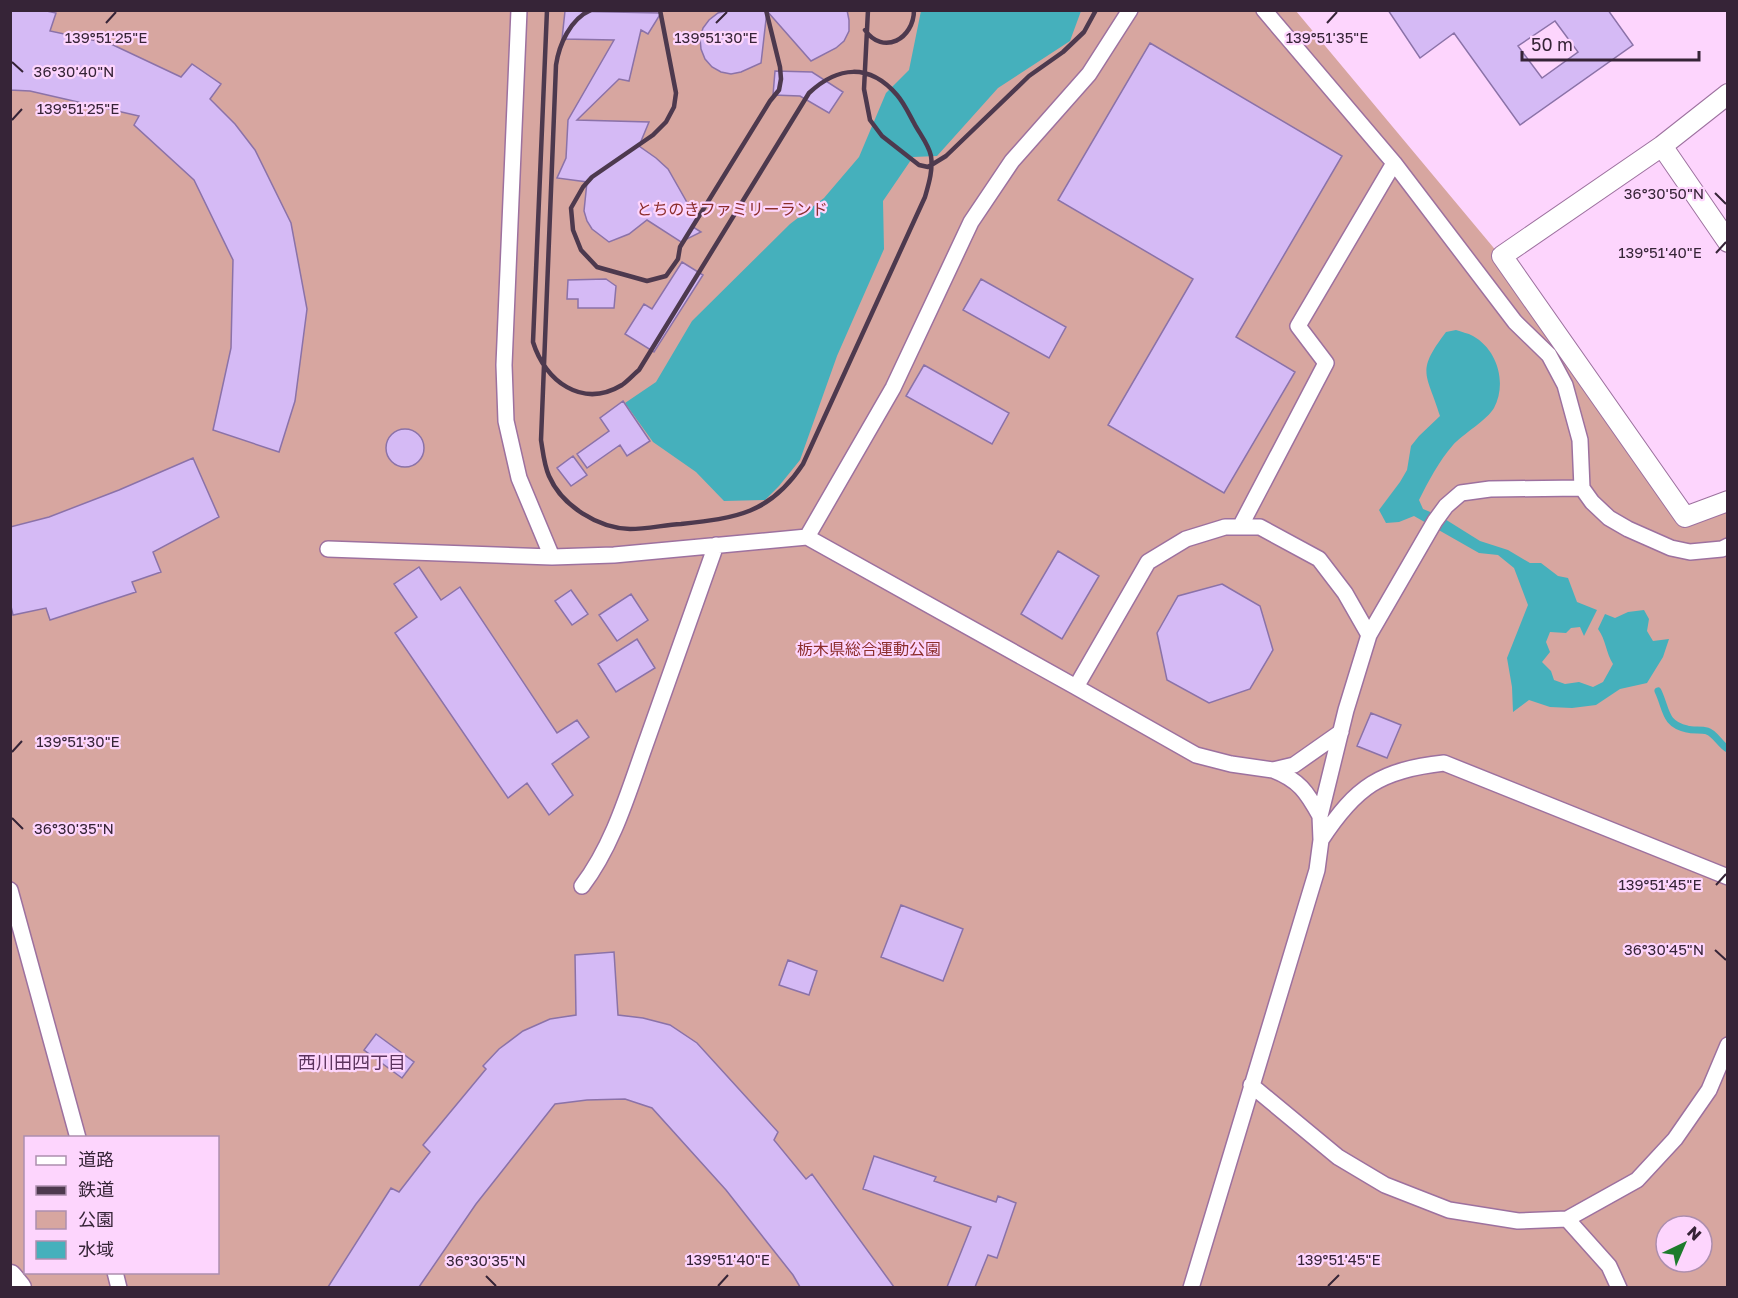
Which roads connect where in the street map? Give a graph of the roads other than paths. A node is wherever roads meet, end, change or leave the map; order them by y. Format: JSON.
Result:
{"nodes":[{"id":1,"x":519,"y":10,"type":"edge"},
{"id":2,"x":1130,"y":10,"type":"edge"},
{"id":3,"x":1264,"y":10,"type":"edge"},
{"id":4,"x":1728,"y":94,"type":"edge"},
{"id":5,"x":1662,"y":146,"type":"junction"},
{"id":6,"x":1394,"y":163,"type":"junction"},
{"id":7,"x":1728,"y":242,"type":"edge"},
{"id":8,"x":1582,"y":488,"type":"junction"},
{"id":9,"x":1728,"y":501,"type":"edge"},
{"id":10,"x":1240,"y":527,"type":"junction"},
{"id":11,"x":807,"y":537,"type":"junction"},
{"id":12,"x":716,"y":545,"type":"junction"},
{"id":13,"x":1728,"y":546,"type":"edge"},
{"id":14,"x":328,"y":549,"type":"dead end"},
{"id":15,"x":552,"y":556,"type":"junction"},
{"id":16,"x":1370,"y":635,"type":"junction"},
{"id":17,"x":1076,"y":687,"type":"junction"},
{"id":18,"x":1341,"y":732,"type":"junction"},
{"id":19,"x":1273,"y":770,"type":"junction"},
{"id":20,"x":1320,"y":816,"type":"junction"},
{"id":21,"x":1321,"y":840,"type":"junction"},
{"id":22,"x":1728,"y":877,"type":"edge"},
{"id":23,"x":582,"y":886,"type":"dead end"},
{"id":24,"x":10,"y":890,"type":"edge"},
{"id":25,"x":1728,"y":1045,"type":"edge"},
{"id":26,"x":1251,"y":1085,"type":"junction"},
{"id":27,"x":78,"y":1136,"type":"edge"},
{"id":28,"x":1567,"y":1219,"type":"junction"},
{"id":29,"x":10,"y":1277,"type":"edge"},
{"id":30,"x":19,"y":1287,"type":"edge"},
{"id":31,"x":1191,"y":1287,"type":"edge"},
{"id":32,"x":1619,"y":1287,"type":"edge"}],
"edges":[{"from":1,"to":15,"type":"street"},
{"from":2,"to":11,"type":"street"},
{"from":3,"to":6,"type":"street"},
{"from":4,"to":5,"type":"street"},
{"from":5,"to":7,"type":"street"},
{"from":5,"to":9,"type":"street"},
{"from":6,"to":8,"type":"street"},
{"from":6,"to":10,"type":"street"},
{"from":8,"to":13,"type":"street"},
{"from":8,"to":16,"type":"street"},
{"from":10,"to":16,"type":"street"},
{"from":10,"to":17,"type":"street"},
{"from":11,"to":12,"type":"street"},
{"from":11,"to":17,"type":"street"},
{"from":12,"to":15,"type":"street"},
{"from":12,"to":23,"type":"street"},
{"from":14,"to":15,"type":"street"},
{"from":16,"to":18,"type":"street"},
{"from":17,"to":19,"type":"street"},
{"from":18,"to":19,"type":"street"},
{"from":18,"to":20,"type":"street"},
{"from":19,"to":20,"type":"street"},
{"from":20,"to":21,"type":"street"},
{"from":21,"to":22,"type":"street"},
{"from":21,"to":26,"type":"street"},
{"from":24,"to":27,"type":"street"},
{"from":25,"to":28,"type":"street"},
{"from":26,"to":28,"type":"street"},
{"from":26,"to":31,"type":"street"},
{"from":28,"to":32,"type":"street"},
{"from":29,"to":30,"type":"street"}]}
